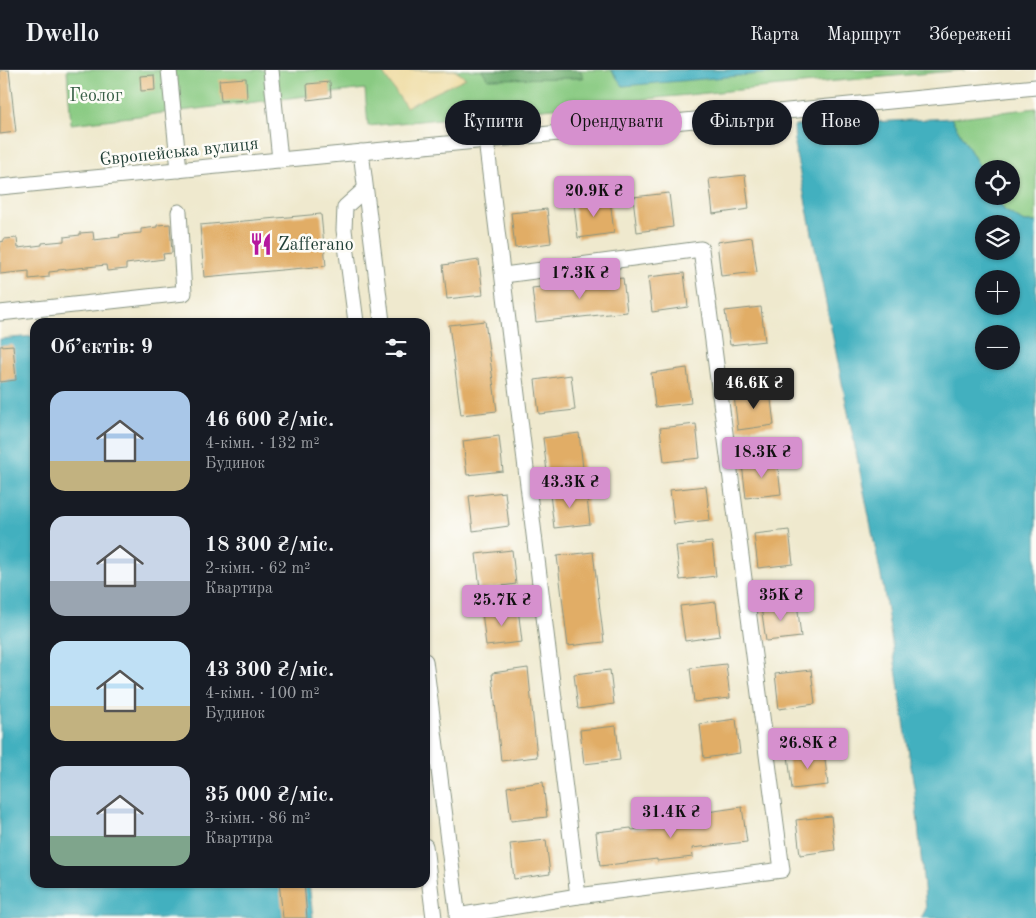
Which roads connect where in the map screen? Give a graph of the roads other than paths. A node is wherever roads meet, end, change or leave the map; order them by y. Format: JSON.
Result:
{"nodes":[{"id":1,"x":169,"y":70,"type":"edge"},
{"id":2,"x":271,"y":70,"type":"edge"},
{"id":3,"x":1036,"y":87,"type":"edge"},
{"id":4,"x":541,"y":135,"type":"edge"},
{"id":5,"x":445,"y":144,"type":"edge"},
{"id":6,"x":487,"y":145,"type":"edge"},
{"id":7,"x":361,"y":152,"type":"junction"},
{"id":8,"x":280,"y":160,"type":"junction"},
{"id":9,"x":179,"y":170,"type":"junction"},
{"id":10,"x":0,"y":187,"type":"edge"},
{"id":11,"x":365,"y":189,"type":"junction"},
{"id":12,"x":179,"y":212,"type":"dead end"},
{"id":13,"x":504,"y":275,"type":"junction"},
{"id":14,"x":0,"y":313,"type":"edge"},
{"id":15,"x":355,"y":318,"type":"edge"},
{"id":16,"x":381,"y":318,"type":"edge"},
{"id":17,"x":430,"y":701,"type":"edge"},
{"id":18,"x":430,"y":886,"type":"edge"},
{"id":19,"x":578,"y":896,"type":"junction"},
{"id":20,"x":457,"y":917,"type":"edge"},
{"id":21,"x":434,"y":918,"type":"edge"}],
"edges":[{"from":1,"to":9,"type":"street"},
{"from":2,"to":8,"type":"street"},
{"from":3,"to":4,"type":"street","name":"Європейська вулиця"},
{"from":5,"to":7,"type":"street","name":"Європейська вулиця"},
{"from":6,"to":13,"type":"street"},
{"from":7,"to":8,"type":"street","name":"Європейська вулиця"},
{"from":7,"to":11,"type":"street"},
{"from":8,"to":9,"type":"street","name":"Європейська вулиця"},
{"from":9,"to":10,"type":"street","name":"Європейська вулиця"},
{"from":11,"to":15,"type":"street"},
{"from":11,"to":16,"type":"street"},
{"from":12,"to":14,"type":"street"},
{"from":13,"to":19,"type":"street"},
{"from":13,"to":19,"type":"street"},
{"from":17,"to":20,"type":"street"},
{"from":18,"to":21,"type":"street"},
{"from":19,"to":20,"type":"street"}]}
